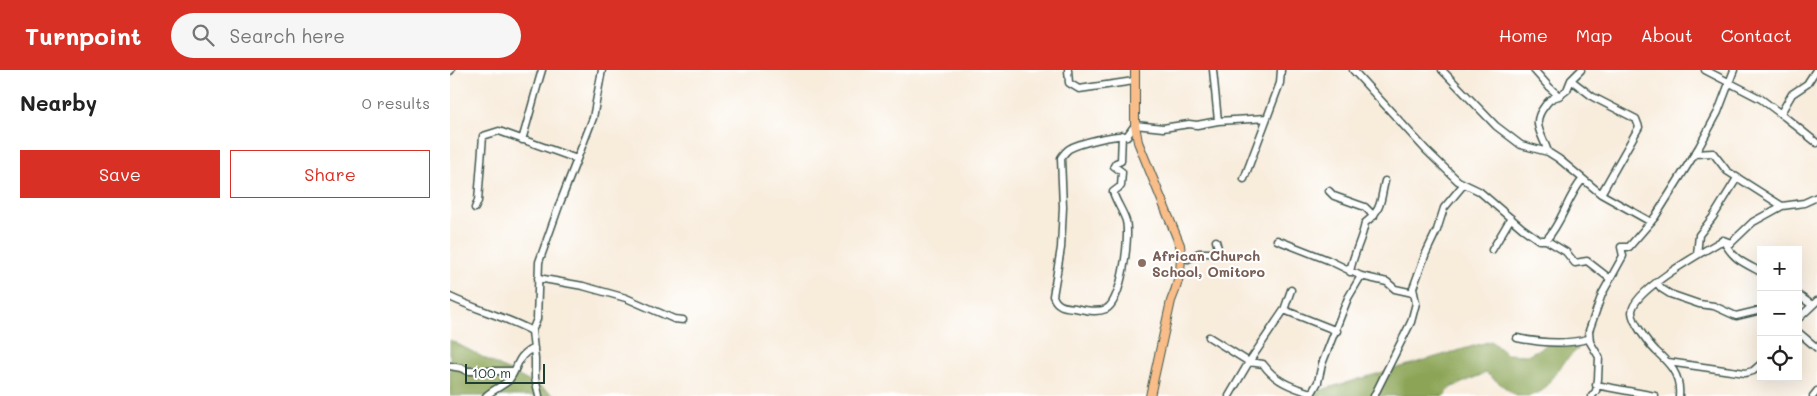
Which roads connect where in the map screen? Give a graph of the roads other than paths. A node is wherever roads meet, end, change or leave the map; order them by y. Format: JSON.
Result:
{"nodes":[{"id":1,"x":542,"y":70,"type":"edge"},
{"id":2,"x":602,"y":70,"type":"edge"},
{"id":3,"x":1068,"y":70,"type":"edge"},
{"id":4,"x":1135,"y":70,"type":"edge"},
{"id":5,"x":1213,"y":70,"type":"edge"},
{"id":6,"x":1281,"y":70,"type":"edge"},
{"id":7,"x":1353,"y":70,"type":"edge"},
{"id":8,"x":1442,"y":70,"type":"edge"},
{"id":9,"x":1534,"y":70,"type":"edge"},
{"id":10,"x":1581,"y":70,"type":"edge"},
{"id":11,"x":1705,"y":70,"type":"edge"},
{"id":12,"x":1734,"y":70,"type":"edge"},
{"id":13,"x":1816,"y":70,"type":"edge"},
{"id":14,"x":1134,"y":80,"type":"junction"},
{"id":15,"x":1571,"y":80,"type":"junction"},
{"id":16,"x":1729,"y":82,"type":"junction"},
{"id":17,"x":1560,"y":96,"type":"junction"},
{"id":18,"x":1781,"y":113,"type":"junction"},
{"id":19,"x":1267,"y":118,"type":"junction"},
{"id":20,"x":1218,"y":121,"type":"junction"},
{"id":21,"x":1136,"y":125,"type":"junction"},
{"id":22,"x":1122,"y":135,"type":"junction"},
{"id":23,"x":522,"y":140,"type":"junction"},
{"id":24,"x":1545,"y":143,"type":"junction"},
{"id":25,"x":1817,"y":143,"type":"edge"},
{"id":26,"x":1538,"y":150,"type":"junction"},
{"id":27,"x":1548,"y":152,"type":"junction"},
{"id":28,"x":1695,"y":154,"type":"junction"},
{"id":29,"x":577,"y":158,"type":"junction"},
{"id":30,"x":1244,"y":178,"type":"dead end"},
{"id":31,"x":1738,"y":178,"type":"junction"},
{"id":32,"x":1582,"y":180,"type":"junction"},
{"id":33,"x":1385,"y":181,"type":"dead end"},
{"id":34,"x":1464,"y":184,"type":"junction"},
{"id":35,"x":1329,"y":191,"type":"dead end"},
{"id":36,"x":1601,"y":194,"type":"junction"},
{"id":37,"x":1817,"y":197,"type":"edge"},
{"id":38,"x":1782,"y":206,"type":"junction"},
{"id":39,"x":475,"y":208,"type":"dead end"},
{"id":40,"x":1374,"y":216,"type":"junction"},
{"id":41,"x":1511,"y":218,"type":"junction"},
{"id":42,"x":1651,"y":222,"type":"junction"},
{"id":43,"x":1277,"y":240,"type":"dead end"},
{"id":44,"x":1546,"y":240,"type":"junction"},
{"id":45,"x":1723,"y":240,"type":"junction"},
{"id":46,"x":1216,"y":241,"type":"dead end"},
{"id":47,"x":1492,"y":250,"type":"dead end"},
{"id":48,"x":1697,"y":254,"type":"junction"},
{"id":49,"x":1182,"y":257,"type":"junction"},
{"id":50,"x":1757,"y":270,"type":"edge"},
{"id":51,"x":1350,"y":272,"type":"junction"},
{"id":52,"x":1361,"y":276,"type":"junction"},
{"id":53,"x":538,"y":278,"type":"junction"},
{"id":54,"x":1609,"y":278,"type":"junction"},
{"id":55,"x":1657,"y":283,"type":"junction"},
{"id":56,"x":1291,"y":290,"type":"dead end"},
{"id":57,"x":1414,"y":293,"type":"junction"},
{"id":58,"x":450,"y":297,"type":"edge"},
{"id":59,"x":1802,"y":297,"type":"edge"},
{"id":60,"x":1815,"y":303,"type":"edge"},
{"id":61,"x":1284,"y":310,"type":"junction"},
{"id":62,"x":1757,"y":311,"type":"edge"},
{"id":63,"x":1802,"y":316,"type":"edge"},
{"id":64,"x":683,"y":320,"type":"dead end"},
{"id":65,"x":532,"y":331,"type":"junction"},
{"id":66,"x":1337,"y":331,"type":"junction"},
{"id":67,"x":1802,"y":335,"type":"edge"},
{"id":68,"x":1209,"y":337,"type":"dead end"},
{"id":69,"x":1516,"y":338,"type":"dead end"},
{"id":70,"x":1588,"y":339,"type":"junction"},
{"id":71,"x":534,"y":348,"type":"junction"},
{"id":72,"x":1817,"y":348,"type":"edge"},
{"id":73,"x":1249,"y":362,"type":"junction"},
{"id":74,"x":1668,"y":362,"type":"junction"},
{"id":75,"x":450,"y":366,"type":"edge"},
{"id":76,"x":1757,"y":368,"type":"edge"},
{"id":77,"x":513,"y":371,"type":"junction"},
{"id":78,"x":1596,"y":385,"type":"junction"},
{"id":79,"x":1817,"y":391,"type":"edge"},
{"id":80,"x":1310,"y":395,"type":"edge"},
{"id":81,"x":486,"y":396,"type":"edge"},
{"id":82,"x":539,"y":396,"type":"edge"},
{"id":83,"x":1150,"y":396,"type":"edge"},
{"id":84,"x":1229,"y":396,"type":"edge"},
{"id":85,"x":1374,"y":396,"type":"edge"},
{"id":86,"x":1592,"y":396,"type":"edge"},
{"id":87,"x":1655,"y":396,"type":"edge"},
{"id":88,"x":1679,"y":396,"type":"edge"},
{"id":89,"x":1813,"y":396,"type":"edge"}],
"edges":[{"from":1,"to":23,"type":"street"},
{"from":2,"to":29,"type":"street"},
{"from":3,"to":14,"type":"street"},
{"from":4,"to":14,"type":"main road"},
{"from":5,"to":20,"type":"street"},
{"from":6,"to":19,"type":"street"},
{"from":7,"to":34,"type":"street"},
{"from":8,"to":26,"type":"street"},
{"from":9,"to":17,"type":"street"},
{"from":10,"to":15,"type":"street"},
{"from":11,"to":16,"type":"street"},
{"from":12,"to":16,"type":"street"},
{"from":13,"to":18,"type":"street"},
{"from":14,"to":21,"type":"main road"},
{"from":15,"to":17,"type":"street"},
{"from":15,"to":36,"type":"street"},
{"from":16,"to":18,"type":"street"},
{"from":16,"to":28,"type":"street"},
{"from":17,"to":24,"type":"street"},
{"from":18,"to":25,"type":"street"},
{"from":19,"to":20,"type":"street"},
{"from":19,"to":30,"type":"street"},
{"from":20,"to":21,"type":"street"},
{"from":21,"to":22,"type":"street"},
{"from":21,"to":49,"type":"main road"},
{"from":22,"to":22,"type":"street"},
{"from":23,"to":29,"type":"street"},
{"from":23,"to":39,"type":"street"},
{"from":24,"to":26,"type":"street"},
{"from":24,"to":27,"type":"street"},
{"from":26,"to":27,"type":"street"},
{"from":27,"to":32,"type":"street"},
{"from":28,"to":31,"type":"street"},
{"from":28,"to":42,"type":"street"},
{"from":29,"to":53,"type":"street"},
{"from":31,"to":38,"type":"street"},
{"from":31,"to":48,"type":"street"},
{"from":32,"to":36,"type":"street"},
{"from":32,"to":44,"type":"street"},
{"from":33,"to":40,"type":"street"},
{"from":34,"to":41,"type":"street"},
{"from":34,"to":57,"type":"street"},
{"from":35,"to":40,"type":"street"},
{"from":36,"to":42,"type":"street"},
{"from":37,"to":38,"type":"street"},
{"from":38,"to":45,"type":"street"},
{"from":40,"to":51,"type":"street"},
{"from":41,"to":44,"type":"street"},
{"from":41,"to":47,"type":"street"},
{"from":42,"to":54,"type":"street"},
{"from":43,"to":51,"type":"street"},
{"from":44,"to":54,"type":"street"},
{"from":45,"to":48,"type":"street"},
{"from":45,"to":50,"type":"street"},
{"from":46,"to":49,"type":"street"},
{"from":48,"to":55,"type":"street"},
{"from":49,"to":83,"type":"main road"},
{"from":51,"to":52,"type":"street"},
{"from":52,"to":57,"type":"street"},
{"from":52,"to":66,"type":"street"},
{"from":53,"to":64,"type":"street"},
{"from":53,"to":65,"type":"street"},
{"from":54,"to":70,"type":"street"},
{"from":55,"to":62,"type":"street"},
{"from":55,"to":74,"type":"street"},
{"from":56,"to":61,"type":"street"},
{"from":57,"to":85,"type":"street"},
{"from":58,"to":65,"type":"street"},
{"from":59,"to":60,"type":"street"},
{"from":60,"to":63,"type":"street"},
{"from":61,"to":66,"type":"street"},
{"from":61,"to":73,"type":"street"},
{"from":65,"to":71,"type":"street"},
{"from":66,"to":80,"type":"street"},
{"from":67,"to":72,"type":"street"},
{"from":68,"to":73,"type":"street"},
{"from":69,"to":70,"type":"street"},
{"from":70,"to":78,"type":"street"},
{"from":71,"to":77,"type":"street"},
{"from":71,"to":82,"type":"street"},
{"from":73,"to":80,"type":"street"},
{"from":73,"to":84,"type":"street"},
{"from":74,"to":76,"type":"street"},
{"from":74,"to":88,"type":"street"},
{"from":75,"to":77,"type":"street"},
{"from":77,"to":81,"type":"street"},
{"from":78,"to":86,"type":"street"},
{"from":78,"to":87,"type":"street"},
{"from":79,"to":89,"type":"street"}]}
